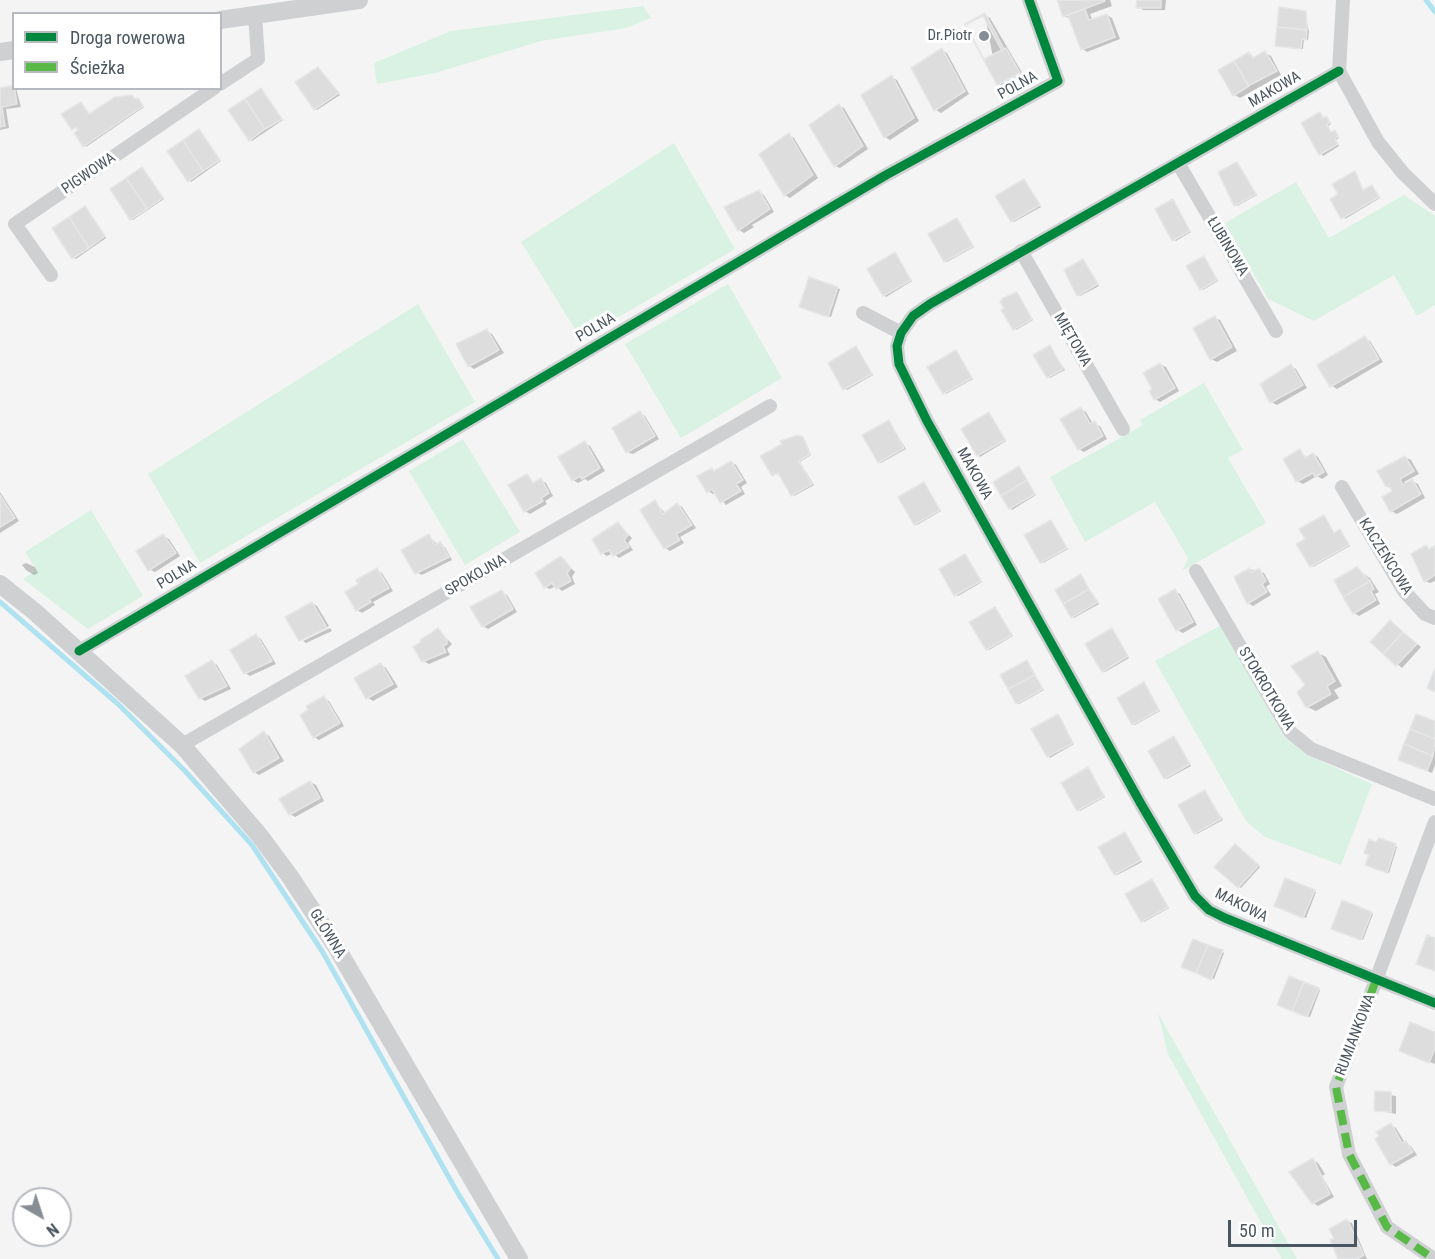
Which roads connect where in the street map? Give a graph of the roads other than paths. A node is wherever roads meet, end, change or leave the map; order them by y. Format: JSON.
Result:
{"nodes":[{"id":1,"x":359,"y":0,"type":"edge"},
{"id":2,"x":1029,"y":0,"type":"edge"},
{"id":3,"x":1343,"y":0,"type":"edge"},
{"id":4,"x":255,"y":15,"type":"junction"},
{"id":5,"x":222,"y":20,"type":"edge"},
{"id":6,"x":1339,"y":71,"type":"junction"},
{"id":7,"x":222,"y":83,"type":"edge"},
{"id":8,"x":211,"y":90,"type":"edge"},
{"id":9,"x":1178,"y":163,"type":"junction"},
{"id":10,"x":1435,"y":204,"type":"edge"},
{"id":11,"x":1021,"y":251,"type":"junction"},
{"id":12,"x":51,"y":275,"type":"dead end"},
{"id":13,"x":862,"y":313,"type":"dead end"},
{"id":14,"x":1276,"y":331,"type":"dead end"},
{"id":15,"x":901,"y":333,"type":"junction"},
{"id":16,"x":770,"y":406,"type":"dead end"},
{"id":17,"x":1123,"y":429,"type":"dead end"},
{"id":18,"x":1342,"y":487,"type":"dead end"},
{"id":19,"x":1196,"y":571,"type":"dead end"},
{"id":20,"x":0,"y":584,"type":"edge"},
{"id":21,"x":1435,"y":618,"type":"edge"},
{"id":22,"x":79,"y":651,"type":"junction"},
{"id":23,"x":182,"y":745,"type":"junction"},
{"id":24,"x":1435,"y":799,"type":"edge"},
{"id":25,"x":1435,"y":822,"type":"edge"},
{"id":26,"x":1376,"y":980,"type":"junction"},
{"id":27,"x":1435,"y":1003,"type":"edge"},
{"id":28,"x":519,"y":1259,"type":"edge"},
{"id":29,"x":1434,"y":1259,"type":"edge"}],
"edges":[{"from":1,"to":4,"type":"street"},
{"from":2,"to":22,"type":"street","name":"POLNA"},
{"from":3,"to":6,"type":"street"},
{"from":4,"to":5,"type":"street"},
{"from":4,"to":7,"type":"street"},
{"from":6,"to":9,"type":"street","name":"MAKOWA"},
{"from":6,"to":10,"type":"street"},
{"from":8,"to":12,"type":"street","name":"PIGWOWA"},
{"from":9,"to":11,"type":"street","name":"MAKOWA"},
{"from":9,"to":14,"type":"street","name":"ŁUBINOWA"},
{"from":11,"to":15,"type":"street","name":"MAKOWA"},
{"from":11,"to":17,"type":"street","name":"MIĘTOWA"},
{"from":13,"to":15,"type":"street"},
{"from":15,"to":26,"type":"street","name":"MAKOWA"},
{"from":16,"to":23,"type":"street","name":"SPOKOJNA"},
{"from":18,"to":21,"type":"street","name":"KACZEŃCOWA"},
{"from":19,"to":24,"type":"street","name":"STOKROTKOWA"},
{"from":20,"to":22,"type":"street","name":"GŁÓWNA"},
{"from":22,"to":23,"type":"street","name":"GŁÓWNA"},
{"from":23,"to":28,"type":"street","name":"GŁÓWNA"},
{"from":25,"to":26,"type":"street","name":"RUMIANKOWA"},
{"from":26,"to":27,"type":"street","name":"MAKOWA"},
{"from":26,"to":29,"type":"street","name":"RUMIANKOWA"}]}
